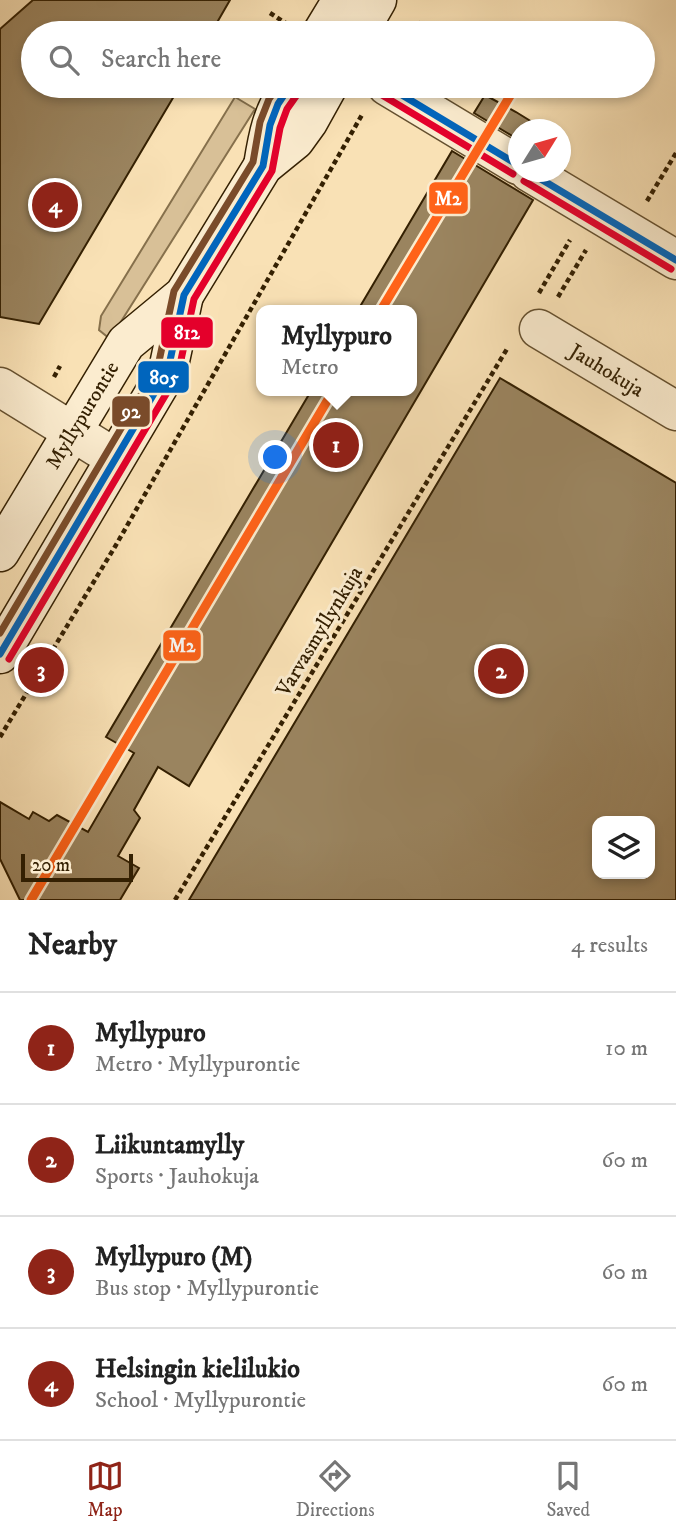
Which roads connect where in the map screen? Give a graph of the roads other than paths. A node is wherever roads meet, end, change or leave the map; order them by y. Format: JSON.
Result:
{"nodes":[{"id":1,"x":342,"y":0,"type":"edge"},
{"id":2,"x":377,"y":0,"type":"edge"},
{"id":3,"x":329,"y":21,"type":"edge"},
{"id":4,"x":365,"y":21,"type":"edge"},
{"id":5,"x":282,"y":98,"type":"edge"},
{"id":6,"x":321,"y":98,"type":"edge"},
{"id":7,"x":385,"y":98,"type":"edge"},
{"id":8,"x":508,"y":160,"type":"edge"},
{"id":9,"x":263,"y":166,"type":"junction"},
{"id":10,"x":541,"y":182,"type":"edge"},
{"id":11,"x":676,"y":260,"type":"edge"},
{"id":12,"x":184,"y":295,"type":"junction"},
{"id":13,"x":539,"y":329,"type":"dead end"},
{"id":14,"x":0,"y":387,"type":"edge"},
{"id":15,"x":676,"y":411,"type":"edge"},
{"id":16,"x":71,"y":432,"type":"junction"},
{"id":17,"x":115,"y":458,"type":"junction"},
{"id":18,"x":0,"y":552,"type":"edge"},
{"id":19,"x":0,"y":654,"type":"edge"}],
"edges":[{"from":1,"to":3,"type":"main road"},
{"from":2,"to":4,"type":"main road"},
{"from":5,"to":9,"type":"main road","name":"Myllypurontie"},
{"from":6,"to":9,"type":"main road","name":"Myllypurontie"},
{"from":7,"to":8,"type":"main road"},
{"from":9,"to":12,"type":"main road","name":"Myllypurontie"},
{"from":10,"to":11,"type":"main road"},
{"from":12,"to":16,"type":"main road","name":"Myllypurontie"},
{"from":12,"to":17,"type":"main road","name":"Myllypurontie"},
{"from":13,"to":15,"type":"main road","name":"Jauhokuja"},
{"from":14,"to":16,"type":"main road"},
{"from":16,"to":17,"type":"main road"},
{"from":16,"to":18,"type":"main road","name":"Myllypurontie"},
{"from":17,"to":19,"type":"main road","name":"Myllypurontie"}]}
